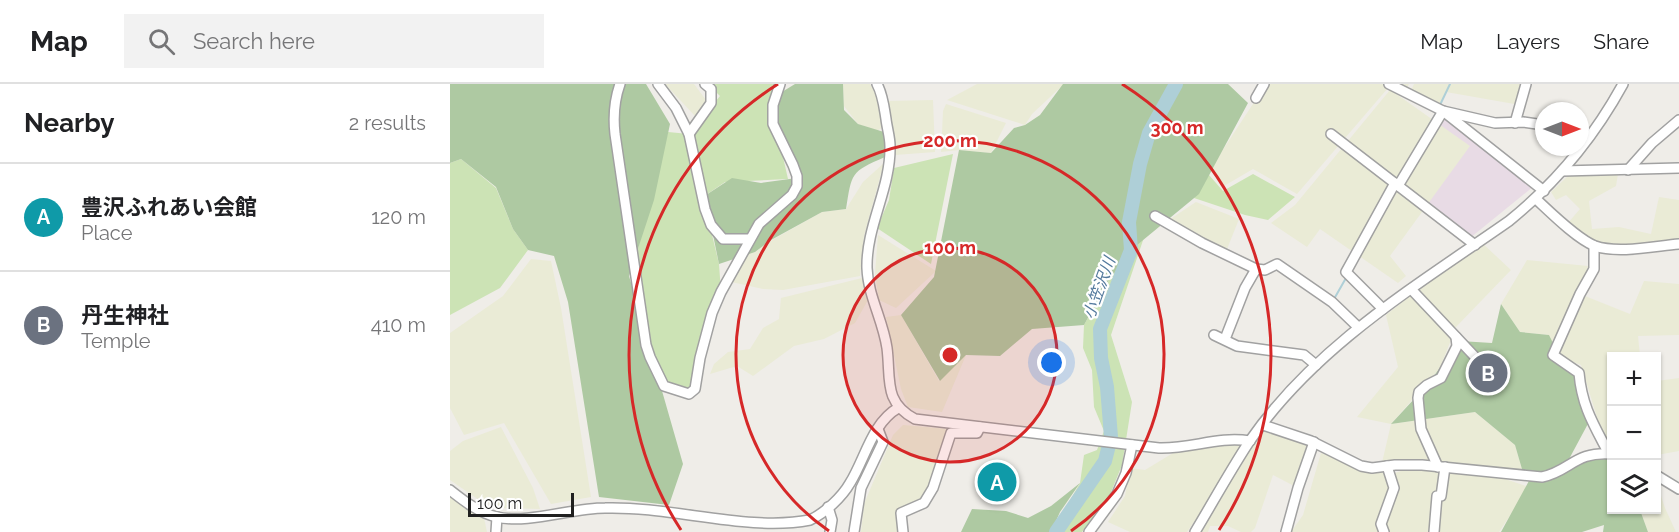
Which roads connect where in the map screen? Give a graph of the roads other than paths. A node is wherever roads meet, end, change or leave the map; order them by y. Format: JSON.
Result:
{"nodes":[{"id":1,"x":620,"y":84,"type":"edge"},
{"id":2,"x":658,"y":84,"type":"edge"},
{"id":3,"x":705,"y":84,"type":"edge"},
{"id":4,"x":780,"y":84,"type":"edge"},
{"id":5,"x":877,"y":84,"type":"edge"},
{"id":6,"x":1264,"y":84,"type":"edge"},
{"id":7,"x":1389,"y":84,"type":"edge"},
{"id":8,"x":1526,"y":84,"type":"edge"},
{"id":9,"x":1623,"y":84,"type":"edge"},
{"id":10,"x":1256,"y":98,"type":"dead end"},
{"id":11,"x":1443,"y":111,"type":"junction"},
{"id":12,"x":1679,"y":120,"type":"edge"},
{"id":13,"x":1515,"y":123,"type":"junction"},
{"id":14,"x":1535,"y":124,"type":"edge"},
{"id":15,"x":1589,"y":130,"type":"edge"},
{"id":16,"x":689,"y":134,"type":"junction"},
{"id":17,"x":1331,"y":134,"type":"dead end"},
{"id":18,"x":1572,"y":156,"type":"edge"},
{"id":19,"x":1679,"y":168,"type":"edge"},
{"id":20,"x":1628,"y":170,"type":"junction"},
{"id":21,"x":1562,"y":171,"type":"junction"},
{"id":22,"x":1397,"y":185,"type":"junction"},
{"id":23,"x":1544,"y":191,"type":"junction"},
{"id":24,"x":1536,"y":199,"type":"junction"},
{"id":25,"x":1155,"y":216,"type":"dead end"},
{"id":26,"x":750,"y":239,"type":"junction"},
{"id":27,"x":1679,"y":244,"type":"edge"},
{"id":28,"x":1475,"y":245,"type":"junction"},
{"id":29,"x":1594,"y":246,"type":"junction"},
{"id":30,"x":1256,"y":269,"type":"junction"},
{"id":31,"x":1411,"y":289,"type":"junction"},
{"id":32,"x":1383,"y":309,"type":"junction"},
{"id":33,"x":1358,"y":327,"type":"junction"},
{"id":34,"x":1214,"y":335,"type":"dead end"},
{"id":35,"x":1456,"y":337,"type":"junction"},
{"id":36,"x":1225,"y":339,"type":"junction"},
{"id":37,"x":1477,"y":359,"type":"dead end"},
{"id":38,"x":1316,"y":365,"type":"junction"},
{"id":39,"x":898,"y":408,"type":"junction"},
{"id":40,"x":1263,"y":425,"type":"junction"},
{"id":41,"x":980,"y":427,"type":"junction"},
{"id":42,"x":878,"y":429,"type":"junction"},
{"id":43,"x":1250,"y":441,"type":"junction"},
{"id":44,"x":1314,"y":442,"type":"junction"},
{"id":45,"x":1132,"y":445,"type":"junction"},
{"id":46,"x":1607,"y":449,"type":"edge"},
{"id":47,"x":1607,"y":454,"type":"edge"},
{"id":48,"x":1387,"y":466,"type":"junction"},
{"id":49,"x":1442,"y":467,"type":"junction"},
{"id":50,"x":1661,"y":479,"type":"edge"},
{"id":51,"x":1679,"y":489,"type":"edge"},
{"id":52,"x":450,"y":490,"type":"edge"},
{"id":53,"x":828,"y":507,"type":"junction"},
{"id":54,"x":497,"y":517,"type":"junction"},
{"id":55,"x":496,"y":532,"type":"edge"},
{"id":56,"x":830,"y":532,"type":"edge"},
{"id":57,"x":854,"y":532,"type":"edge"},
{"id":58,"x":903,"y":532,"type":"edge"},
{"id":59,"x":1089,"y":532,"type":"edge"},
{"id":60,"x":1195,"y":532,"type":"edge"},
{"id":61,"x":1286,"y":532,"type":"edge"},
{"id":62,"x":1384,"y":532,"type":"edge"},
{"id":63,"x":1434,"y":532,"type":"edge"}],
"edges":[{"from":1,"to":26,"type":"street"},
{"from":2,"to":16,"type":"street"},
{"from":3,"to":16,"type":"street"},
{"from":4,"to":26,"type":"street"},
{"from":5,"to":39,"type":"street"},
{"from":6,"to":10,"type":"street"},
{"from":7,"to":11,"type":"street"},
{"from":8,"to":13,"type":"street"},
{"from":9,"to":15,"type":"street"},
{"from":11,"to":13,"type":"street"},
{"from":11,"to":22,"type":"street"},
{"from":11,"to":23,"type":"street"},
{"from":12,"to":20,"type":"street"},
{"from":13,"to":14,"type":"street"},
{"from":16,"to":26,"type":"street"},
{"from":17,"to":22,"type":"street"},
{"from":18,"to":21,"type":"street"},
{"from":19,"to":20,"type":"street"},
{"from":20,"to":21,"type":"street"},
{"from":21,"to":23,"type":"street"},
{"from":22,"to":28,"type":"street"},
{"from":22,"to":32,"type":"street"},
{"from":23,"to":24,"type":"street"},
{"from":24,"to":28,"type":"street"},
{"from":24,"to":29,"type":"street"},
{"from":25,"to":30,"type":"street"},
{"from":27,"to":29,"type":"street"},
{"from":28,"to":31,"type":"street"},
{"from":29,"to":46,"type":"street"},
{"from":30,"to":33,"type":"street"},
{"from":30,"to":36,"type":"street"},
{"from":31,"to":32,"type":"street"},
{"from":31,"to":35,"type":"street"},
{"from":32,"to":33,"type":"street"},
{"from":33,"to":38,"type":"street"},
{"from":34,"to":36,"type":"street"},
{"from":35,"to":37,"type":"street"},
{"from":35,"to":49,"type":"street"},
{"from":36,"to":38,"type":"street"},
{"from":38,"to":40,"type":"street"},
{"from":39,"to":41,"type":"street"},
{"from":39,"to":42,"type":"street"},
{"from":40,"to":43,"type":"street"},
{"from":40,"to":44,"type":"street"},
{"from":41,"to":45,"type":"street"},
{"from":41,"to":58,"type":"street"},
{"from":42,"to":53,"type":"street"},
{"from":42,"to":57,"type":"street"},
{"from":43,"to":45,"type":"street"},
{"from":43,"to":60,"type":"street"},
{"from":44,"to":48,"type":"street"},
{"from":44,"to":61,"type":"street"},
{"from":45,"to":59,"type":"street"},
{"from":47,"to":49,"type":"street"},
{"from":48,"to":49,"type":"street"},
{"from":48,"to":62,"type":"street"},
{"from":49,"to":63,"type":"street"},
{"from":50,"to":51,"type":"street"},
{"from":52,"to":54,"type":"street"},
{"from":53,"to":54,"type":"street"},
{"from":53,"to":56,"type":"street"},
{"from":54,"to":55,"type":"street"}]}
